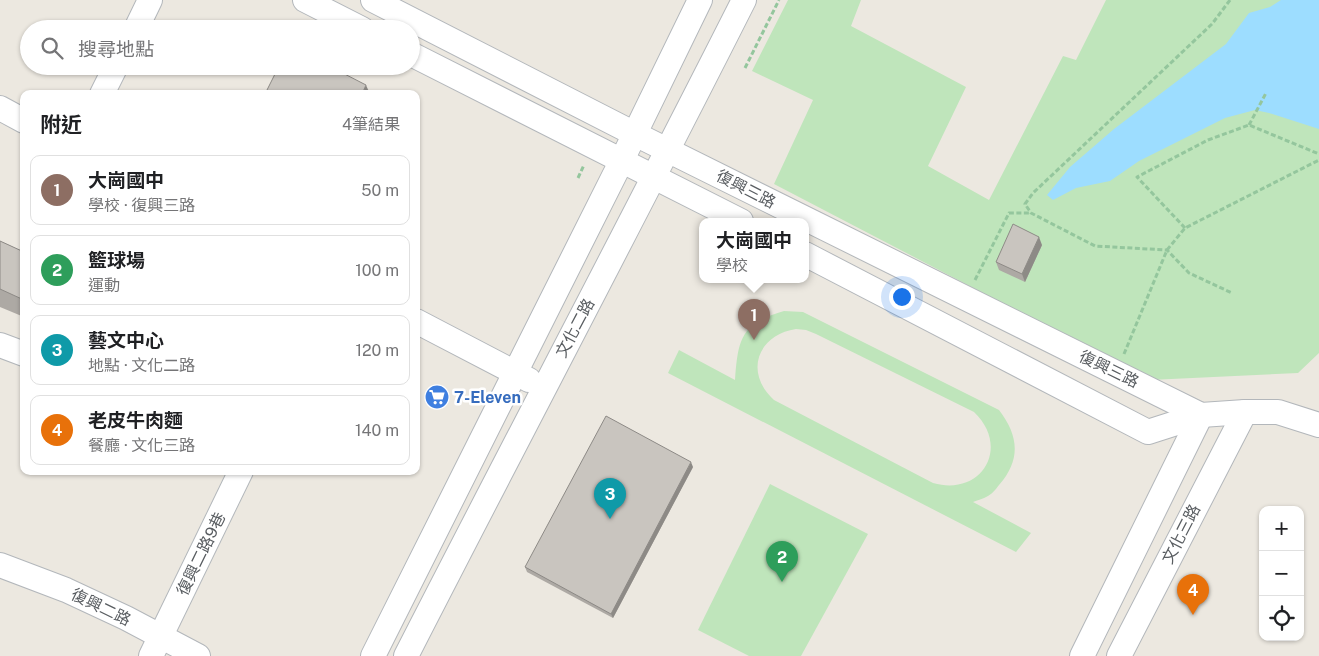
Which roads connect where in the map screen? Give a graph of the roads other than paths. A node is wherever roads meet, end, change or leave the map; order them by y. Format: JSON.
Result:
{"nodes":[{"id":1,"x":150,"y":0,"type":"edge"},
{"id":2,"x":305,"y":0,"type":"edge"},
{"id":3,"x":373,"y":0,"type":"edge"},
{"id":4,"x":700,"y":0,"type":"edge"},
{"id":5,"x":744,"y":0,"type":"edge"},
{"id":6,"x":140,"y":20,"type":"edge"},
{"id":7,"x":344,"y":20,"type":"edge"},
{"id":8,"x":412,"y":20,"type":"edge"},
{"id":9,"x":420,"y":24,"type":"edge"},
{"id":10,"x":420,"y":59,"type":"edge"},
{"id":11,"x":112,"y":75,"type":"edge"},
{"id":12,"x":104,"y":90,"type":"edge"},
{"id":13,"x":0,"y":108,"type":"edge"},
{"id":14,"x":20,"y":119,"type":"edge"},
{"id":15,"x":635,"y":134,"type":"junction"},
{"id":16,"x":668,"y":150,"type":"junction"},
{"id":17,"x":622,"y":160,"type":"junction"},
{"id":18,"x":654,"y":177,"type":"junction"},
{"id":19,"x":735,"y":218,"type":"edge"},
{"id":20,"x":804,"y":218,"type":"edge"},
{"id":21,"x":809,"y":220,"type":"edge"},
{"id":22,"x":809,"y":256,"type":"edge"},
{"id":23,"x":420,"y":323,"type":"edge"},
{"id":24,"x":0,"y":345,"type":"edge"},
{"id":25,"x":20,"y":352,"type":"edge"},
{"id":26,"x":515,"y":372,"type":"junction"},
{"id":27,"x":544,"y":388,"type":"junction"},
{"id":28,"x":1245,"y":412,"type":"junction"},
{"id":29,"x":1201,"y":415,"type":"junction"},
{"id":30,"x":1319,"y":425,"type":"edge"},
{"id":31,"x":239,"y":475,"type":"edge"},
{"id":32,"x":0,"y":565,"type":"edge"},
{"id":33,"x":156,"y":646,"type":"edge"},
{"id":34,"x":198,"y":656,"type":"edge"},
{"id":35,"x":373,"y":656,"type":"edge"},
{"id":36,"x":406,"y":656,"type":"edge"},
{"id":37,"x":1082,"y":656,"type":"edge"},
{"id":38,"x":1119,"y":656,"type":"edge"}],
"edges":[{"from":1,"to":6,"type":"street"},
{"from":2,"to":7,"type":"street"},
{"from":3,"to":8,"type":"street","name":"復興三路"},
{"from":4,"to":15,"type":"street","name":"文化二路"},
{"from":5,"to":16,"type":"street","name":"文化二路"},
{"from":9,"to":15,"type":"street","name":"復興三路"},
{"from":10,"to":17,"type":"street","name":"復興三路"},
{"from":11,"to":12,"type":"street"},
{"from":13,"to":14,"type":"street"},
{"from":15,"to":16,"type":"street","name":"復興三路"},
{"from":15,"to":17,"type":"street","name":"文化二路"},
{"from":16,"to":18,"type":"street","name":"文化二路"},
{"from":16,"to":20,"type":"street","name":"復興三路"},
{"from":17,"to":18,"type":"street","name":"復興三路"},
{"from":17,"to":26,"type":"street","name":"文化二路"},
{"from":18,"to":19,"type":"street","name":"復興三路"},
{"from":18,"to":27,"type":"street","name":"文化二路"},
{"from":21,"to":29,"type":"street","name":"復興三路"},
{"from":22,"to":29,"type":"street"},
{"from":23,"to":26,"type":"street"},
{"from":24,"to":25,"type":"street"},
{"from":26,"to":27,"type":"street"},
{"from":26,"to":35,"type":"street","name":"文化二路"},
{"from":27,"to":36,"type":"street","name":"文化二路"},
{"from":28,"to":29,"type":"street"},
{"from":28,"to":30,"type":"street"},
{"from":28,"to":38,"type":"street","name":"文化三路"},
{"from":29,"to":37,"type":"street"},
{"from":31,"to":33,"type":"street","name":"復興二路9巷"},
{"from":32,"to":33,"type":"street","name":"復興二路"},
{"from":33,"to":34,"type":"street","name":"復興二路"}]}
